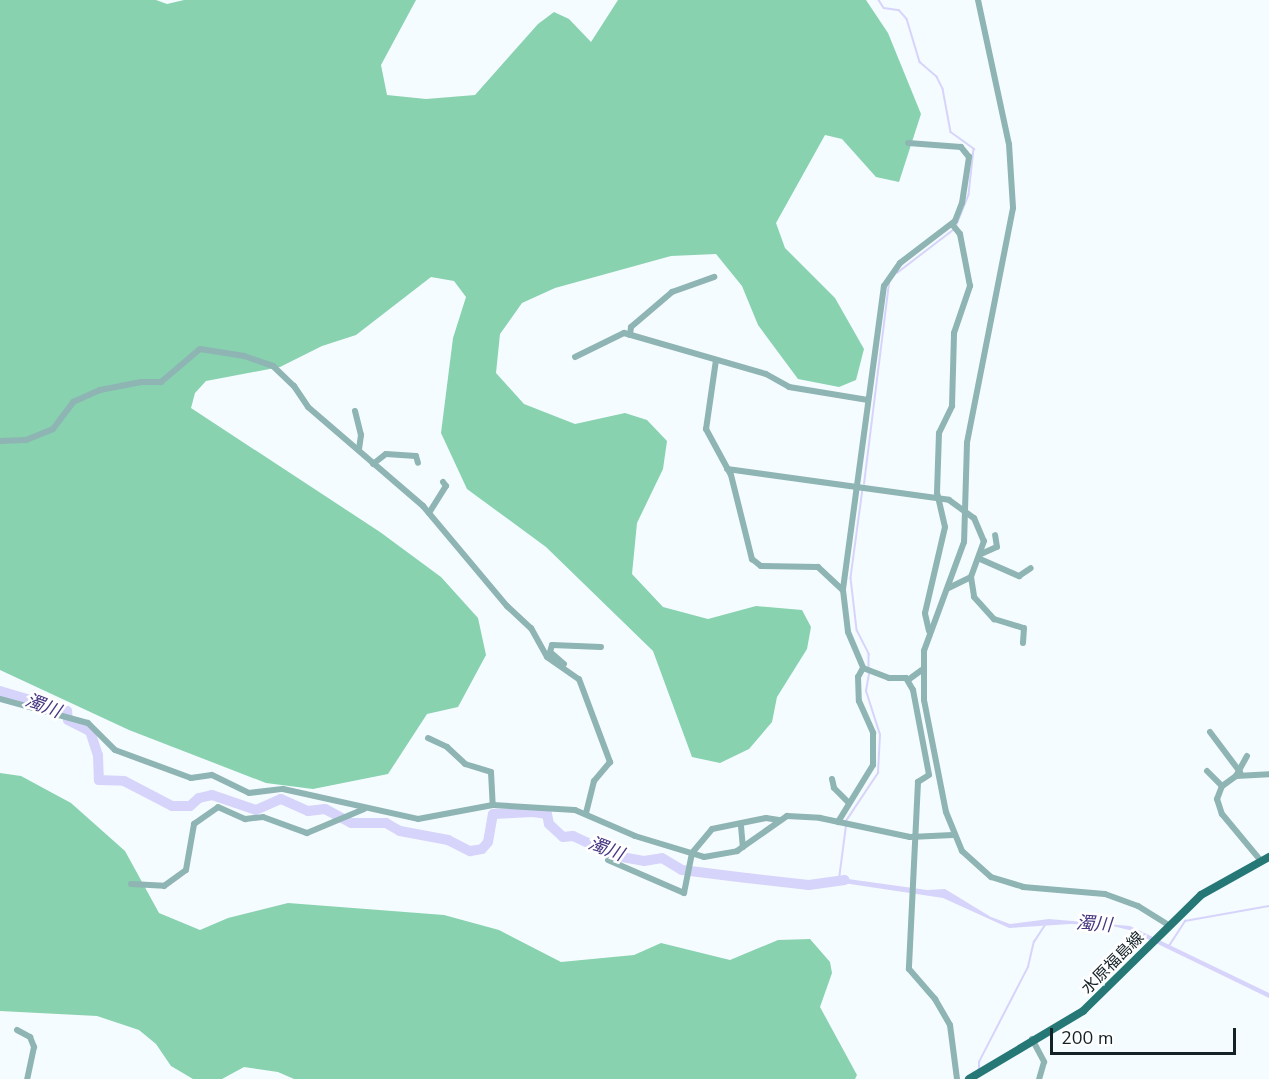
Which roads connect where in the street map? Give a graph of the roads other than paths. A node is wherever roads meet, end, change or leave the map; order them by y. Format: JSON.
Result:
{"nodes":[{"id":1,"x":978,"y":0,"type":"edge"},
{"id":2,"x":908,"y":143,"type":"dead end"},
{"id":3,"x":955,"y":226,"type":"junction"},
{"id":4,"x":714,"y":277,"type":"dead end"},
{"id":5,"x":630,"y":335,"type":"junction"},
{"id":6,"x":575,"y":357,"type":"dead end"},
{"id":7,"x":716,"y":360,"type":"junction"},
{"id":8,"x":868,"y":400,"type":"junction"},
{"id":9,"x":355,"y":411,"type":"dead end"},
{"id":10,"x":0,"y":441,"type":"edge"},
{"id":11,"x":359,"y":450,"type":"junction"},
{"id":12,"x":418,"y":463,"type":"dead end"},
{"id":13,"x":373,"y":464,"type":"junction"},
{"id":14,"x":727,"y":469,"type":"junction"},
{"id":15,"x":443,"y":482,"type":"dead end"},
{"id":16,"x":862,"y":489,"type":"junction"},
{"id":17,"x":938,"y":499,"type":"junction"},
{"id":18,"x":965,"y":510,"type":"junction"},
{"id":19,"x":429,"y":513,"type":"junction"},
{"id":20,"x":994,"y":535,"type":"dead end"},
{"id":21,"x":981,"y":556,"type":"junction"},
{"id":22,"x":1031,"y":568,"type":"dead end"},
{"id":23,"x":971,"y":577,"type":"junction"},
{"id":24,"x":948,"y":588,"type":"junction"},
{"id":25,"x":843,"y":590,"type":"junction"},
{"id":26,"x":929,"y":632,"type":"junction"},
{"id":27,"x":1023,"y":643,"type":"dead end"},
{"id":28,"x":601,"y":647,"type":"dead end"},
{"id":29,"x":567,"y":669,"type":"junction"},
{"id":30,"x":868,"y":669,"type":"junction"},
{"id":31,"x":922,"y":670,"type":"junction"},
{"id":32,"x":908,"y":680,"type":"junction"},
{"id":33,"x":0,"y":699,"type":"edge"},
{"id":34,"x":1210,"y":732,"type":"dead end"},
{"id":35,"x":428,"y":738,"type":"dead end"},
{"id":36,"x":1247,"y":756,"type":"dead end"},
{"id":37,"x":1207,"y":771,"type":"dead end"},
{"id":38,"x":1238,"y":774,"type":"junction"},
{"id":39,"x":1269,"y":774,"type":"edge"},
{"id":40,"x":832,"y":779,"type":"dead end"},
{"id":41,"x":1222,"y":786,"type":"junction"},
{"id":42,"x":849,"y":803,"type":"junction"},
{"id":43,"x":493,"y":805,"type":"junction"},
{"id":44,"x":364,"y":809,"type":"junction"},
{"id":45,"x":586,"y":813,"type":"junction"},
{"id":46,"x":779,"y":820,"type":"junction"},
{"id":47,"x":844,"y":824,"type":"junction"},
{"id":48,"x":741,"y":826,"type":"junction"},
{"id":49,"x":953,"y":835,"type":"junction"},
{"id":50,"x":918,"y":837,"type":"junction"},
{"id":51,"x":743,"y":847,"type":"junction"},
{"id":52,"x":692,"y":853,"type":"junction"},
{"id":53,"x":1269,"y":857,"type":"edge"},
{"id":54,"x":608,"y":860,"type":"dead end"},
{"id":55,"x":1261,"y":861,"type":"junction"},
{"id":56,"x":130,"y":884,"type":"dead end"},
{"id":57,"x":1168,"y":925,"type":"junction"},
{"id":58,"x":17,"y":1030,"type":"dead end"},
{"id":59,"x":1032,"y":1040,"type":"junction"},
{"id":60,"x":27,"y":1079,"type":"edge"},
{"id":61,"x":957,"y":1079,"type":"edge"},
{"id":62,"x":969,"y":1079,"type":"edge"},
{"id":63,"x":1039,"y":1079,"type":"edge"}],
"edges":[{"from":1,"to":18,"type":"street"},
{"from":2,"to":3,"type":"street"},
{"from":3,"to":8,"type":"street"},
{"from":3,"to":17,"type":"street"},
{"from":4,"to":5,"type":"street"},
{"from":5,"to":6,"type":"street"},
{"from":5,"to":7,"type":"street"},
{"from":7,"to":8,"type":"street"},
{"from":7,"to":14,"type":"street"},
{"from":8,"to":16,"type":"street"},
{"from":9,"to":11,"type":"street"},
{"from":10,"to":11,"type":"street"},
{"from":11,"to":13,"type":"street"},
{"from":12,"to":13,"type":"street"},
{"from":13,"to":19,"type":"street"},
{"from":14,"to":16,"type":"street"},
{"from":14,"to":25,"type":"street"},
{"from":15,"to":19,"type":"street"},
{"from":16,"to":17,"type":"street"},
{"from":16,"to":25,"type":"street"},
{"from":17,"to":18,"type":"street"},
{"from":17,"to":26,"type":"street"},
{"from":18,"to":21,"type":"street"},
{"from":18,"to":24,"type":"street"},
{"from":19,"to":29,"type":"street"},
{"from":20,"to":21,"type":"street"},
{"from":21,"to":22,"type":"street"},
{"from":21,"to":23,"type":"street"},
{"from":23,"to":24,"type":"street"},
{"from":23,"to":27,"type":"street"},
{"from":24,"to":26,"type":"street"},
{"from":25,"to":30,"type":"street"},
{"from":26,"to":31,"type":"street"},
{"from":28,"to":29,"type":"street"},
{"from":29,"to":45,"type":"street"},
{"from":30,"to":32,"type":"street"},
{"from":30,"to":42,"type":"street"},
{"from":31,"to":32,"type":"street"},
{"from":31,"to":49,"type":"street"},
{"from":32,"to":50,"type":"street"},
{"from":33,"to":44,"type":"street"},
{"from":34,"to":38,"type":"street"},
{"from":35,"to":43,"type":"street"},
{"from":36,"to":38,"type":"street"},
{"from":37,"to":41,"type":"street"},
{"from":38,"to":39,"type":"street"},
{"from":38,"to":41,"type":"street"},
{"from":40,"to":42,"type":"street"},
{"from":41,"to":55,"type":"street"},
{"from":42,"to":47,"type":"street"},
{"from":43,"to":44,"type":"street"},
{"from":43,"to":45,"type":"street"},
{"from":44,"to":56,"type":"street"},
{"from":45,"to":52,"type":"street"},
{"from":46,"to":47,"type":"street"},
{"from":46,"to":48,"type":"street"},
{"from":46,"to":51,"type":"street"},
{"from":47,"to":50,"type":"street"},
{"from":48,"to":51,"type":"street"},
{"from":48,"to":52,"type":"street"},
{"from":49,"to":50,"type":"street"},
{"from":49,"to":57,"type":"street"},
{"from":50,"to":61,"type":"street"},
{"from":51,"to":52,"type":"street"},
{"from":52,"to":54,"type":"street"},
{"from":53,"to":55,"type":"main road","name":"水原福島線"},
{"from":55,"to":57,"type":"main road","name":"水原福島線"},
{"from":57,"to":59,"type":"main road","name":"水原福島線"},
{"from":58,"to":60,"type":"street"},
{"from":59,"to":62,"type":"main road","name":"水原福島線"},
{"from":59,"to":63,"type":"street"}]}
